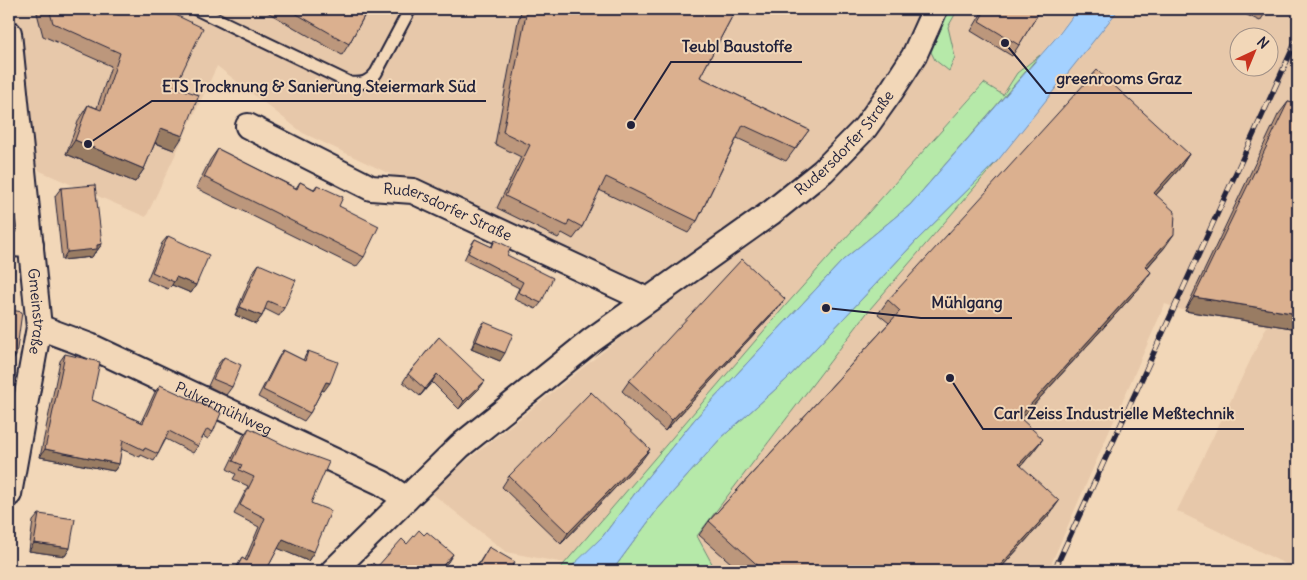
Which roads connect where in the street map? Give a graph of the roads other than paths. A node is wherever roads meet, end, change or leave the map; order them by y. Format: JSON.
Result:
{"nodes":[{"id":1,"x":196,"y":9,"type":"edge"},
{"id":2,"x":410,"y":9,"type":"edge"},
{"id":3,"x":935,"y":9,"type":"edge"},
{"id":4,"x":9,"y":33,"type":"edge"},
{"id":5,"x":248,"y":126,"type":"dead end"},
{"id":6,"x":20,"y":245,"type":"edge"},
{"id":7,"x":647,"y":300,"type":"junction"},
{"id":8,"x":39,"y":327,"type":"junction"},
{"id":9,"x":9,"y":494,"type":"edge"},
{"id":10,"x":406,"y":498,"type":"junction"},
{"id":11,"x":333,"y":571,"type":"edge"}],
"edges":[{"from":1,"to":2,"type":"lane"},
{"from":3,"to":7,"type":"street","name":"Rudersdorfer Straße"},
{"from":4,"to":6,"type":"street","name":"Gmeinstraße"},
{"from":5,"to":7,"type":"street","name":"Rudersdorfer Straße"},
{"from":6,"to":8,"type":"street","name":"Gmeinstraße"},
{"from":7,"to":10,"type":"street","name":"Rudersdorfer Straße"},
{"from":8,"to":9,"type":"street","name":"Gmeinstraße"},
{"from":8,"to":10,"type":"street","name":"Pulvermühlweg"},
{"from":10,"to":11,"type":"street","name":"Rudersdorfer Straße"}]}
